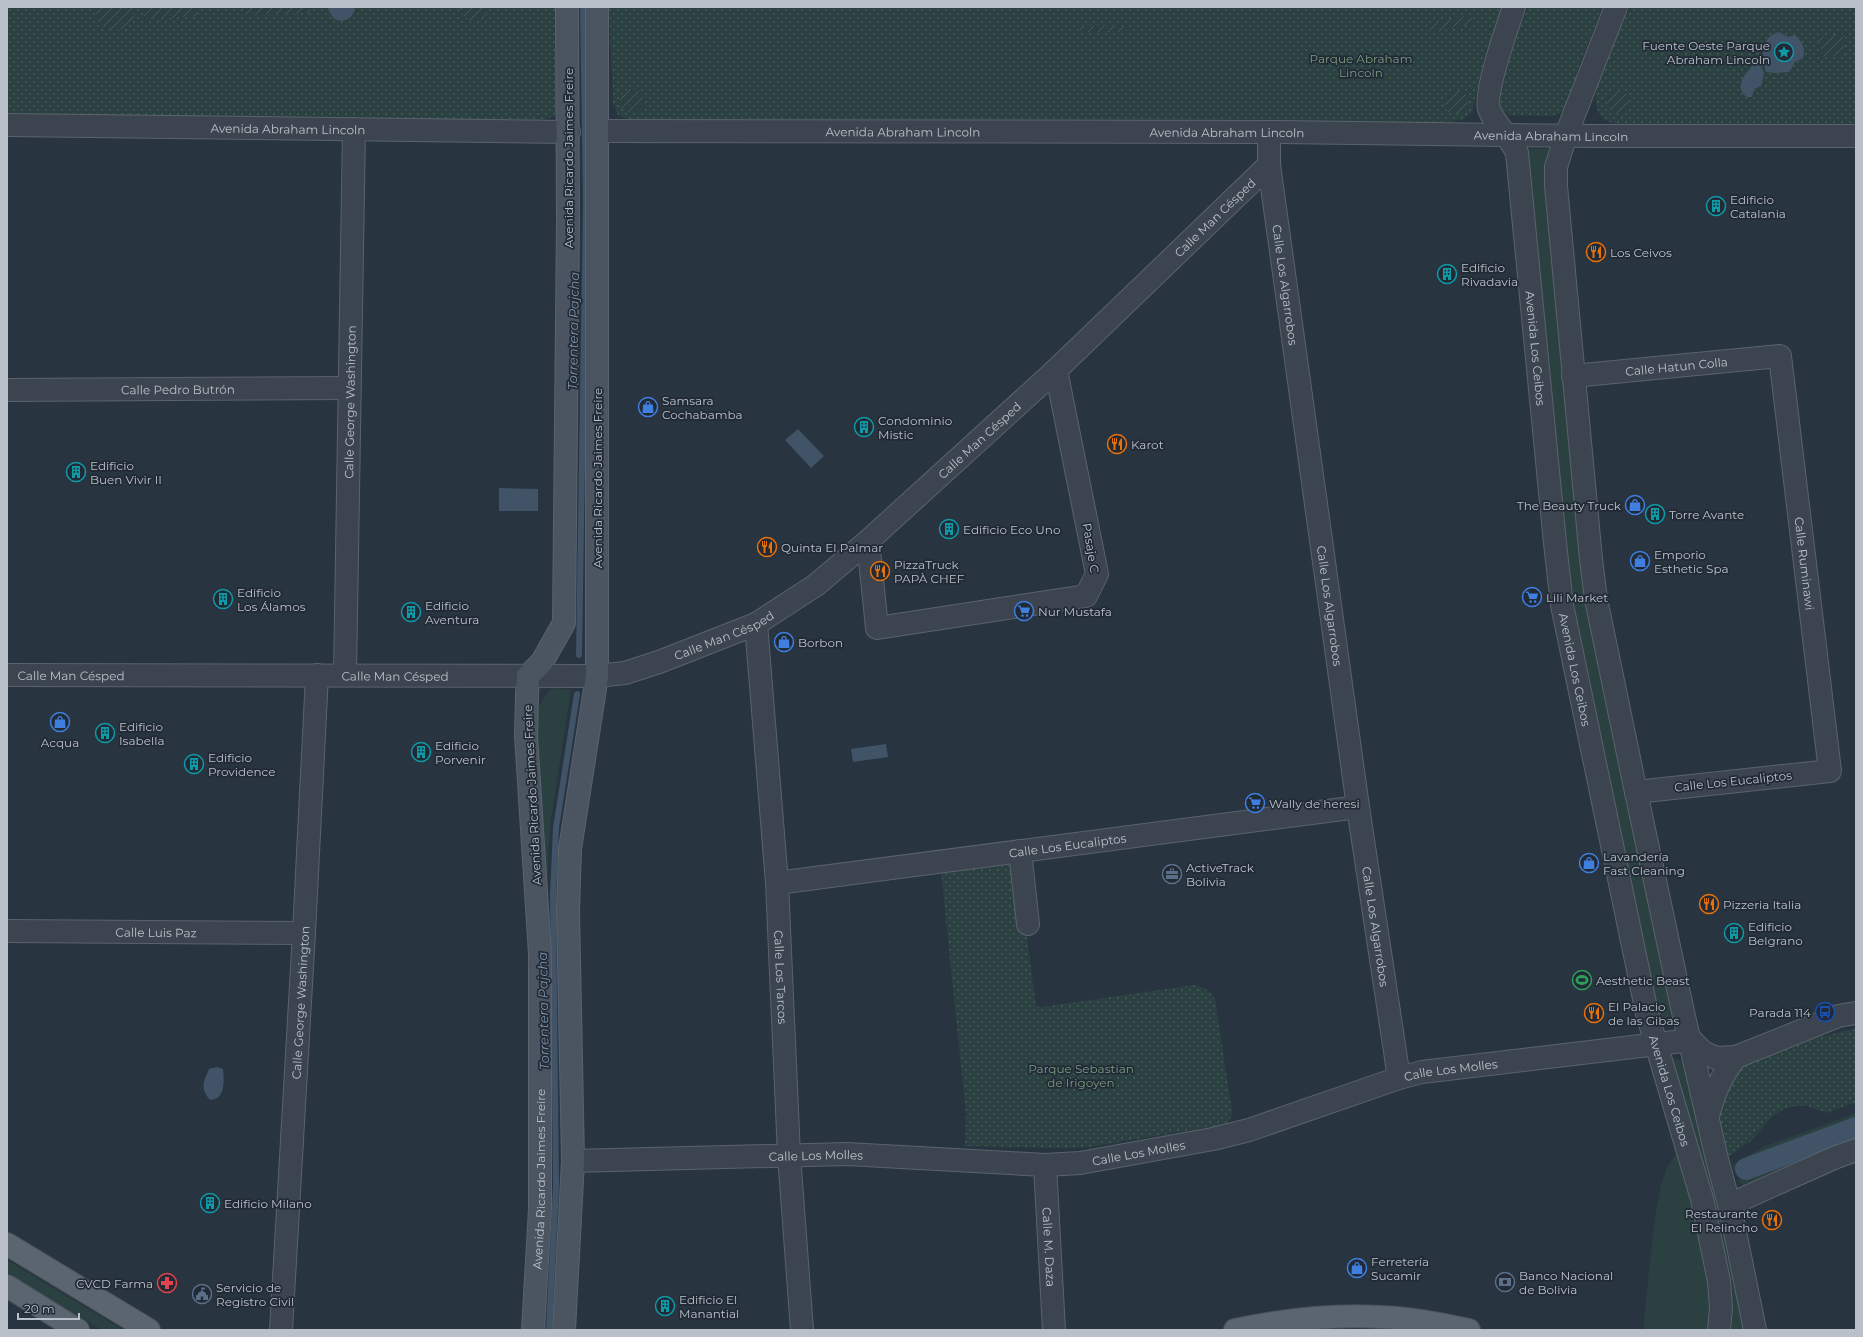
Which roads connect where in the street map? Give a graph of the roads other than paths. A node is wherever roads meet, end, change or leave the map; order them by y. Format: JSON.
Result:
{"nodes":[{"id":1,"x":567,"y":7,"type":"edge"},
{"id":2,"x":597,"y":7,"type":"edge"},
{"id":3,"x":1514,"y":7,"type":"edge"},
{"id":4,"x":1616,"y":7,"type":"edge"},
{"id":5,"x":7,"y":124,"type":"edge"},
{"id":6,"x":354,"y":129,"type":"junction"},
{"id":7,"x":597,"y":130,"type":"junction"},
{"id":8,"x":569,"y":132,"type":"junction"},
{"id":9,"x":1268,"y":132,"type":"junction"},
{"id":10,"x":1506,"y":134,"type":"junction"},
{"id":11,"x":1566,"y":135,"type":"junction"},
{"id":12,"x":1856,"y":136,"type":"edge"},
{"id":13,"x":1269,"y":165,"type":"junction"},
{"id":14,"x":1780,"y":356,"type":"joint"},
{"id":15,"x":1056,"y":370,"type":"junction"},
{"id":16,"x":1573,"y":376,"type":"junction"},
{"id":17,"x":350,"y":388,"type":"junction"},
{"id":18,"x":7,"y":390,"type":"edge"},
{"id":19,"x":868,"y":541,"type":"junction"},
{"id":20,"x":756,"y":624,"type":"junction"},
{"id":21,"x":7,"y":675,"type":"edge"},
{"id":22,"x":317,"y":675,"type":"junction"},
{"id":23,"x":345,"y":675,"type":"junction"},
{"id":24,"x":528,"y":676,"type":"junction"},
{"id":25,"x":597,"y":676,"type":"junction"},
{"id":26,"x":1830,"y":771,"type":"joint"},
{"id":27,"x":1636,"y":792,"type":"junction"},
{"id":28,"x":1358,"y":807,"type":"junction"},
{"id":29,"x":1020,"y":851,"type":"junction"},
{"id":30,"x":777,"y":883,"type":"junction"},
{"id":31,"x":1028,"y":924,"type":"dead end"},
{"id":32,"x":7,"y":931,"type":"edge"},
{"id":33,"x":304,"y":933,"type":"junction"},
{"id":34,"x":1856,"y":1013,"type":"edge"},
{"id":35,"x":1690,"y":1040,"type":"junction"},
{"id":36,"x":1655,"y":1044,"type":"junction"},
{"id":37,"x":1736,"y":1057,"type":"junction"},
{"id":38,"x":1399,"y":1078,"type":"junction"},
{"id":39,"x":1708,"y":1116,"type":"junction"},
{"id":40,"x":1856,"y":1150,"type":"edge"},
{"id":41,"x":789,"y":1156,"type":"junction"},
{"id":42,"x":574,"y":1161,"type":"junction"},
{"id":43,"x":1044,"y":1164,"type":"junction"},
{"id":44,"x":1729,"y":1205,"type":"junction"},
{"id":45,"x":7,"y":1244,"type":"edge"},
{"id":46,"x":7,"y":1286,"type":"edge"},
{"id":47,"x":56,"y":1324,"type":"edge"},
{"id":48,"x":78,"y":1330,"type":"edge"},
{"id":49,"x":149,"y":1330,"type":"edge"},
{"id":50,"x":281,"y":1330,"type":"edge"},
{"id":51,"x":533,"y":1330,"type":"edge"},
{"id":52,"x":564,"y":1330,"type":"edge"},
{"id":53,"x":802,"y":1330,"type":"edge"},
{"id":54,"x":1054,"y":1330,"type":"edge"},
{"id":55,"x":1235,"y":1330,"type":"edge"},
{"id":56,"x":1469,"y":1330,"type":"edge"},
{"id":57,"x":1719,"y":1330,"type":"edge"},
{"id":58,"x":1756,"y":1330,"type":"edge"}],
"edges":[{"from":1,"to":8,"type":"main road","name":"Avenida Ricardo Jaimes Freire"},
{"from":2,"to":7,"type":"main road","name":"Avenida Ricardo Jaimes Freire"},
{"from":3,"to":10,"type":"street","name":"Avenida Los Ceibos"},
{"from":4,"to":11,"type":"street"},
{"from":5,"to":6,"type":"street","name":"Avenida Abraham Lincoln"},
{"from":6,"to":8,"type":"street","name":"Avenida Abraham Lincoln"},
{"from":6,"to":17,"type":"street","name":"Calle George Washington"},
{"from":7,"to":9,"type":"street","name":"Avenida Abraham Lincoln"},
{"from":7,"to":25,"type":"main road","name":"Avenida Ricardo Jaimes Freire"},
{"from":8,"to":24,"type":"main road","name":"Avenida Ricardo Jaimes Freire"},
{"from":9,"to":10,"type":"street","name":"Avenida Abraham Lincoln"},
{"from":9,"to":13,"type":"street","name":"Calle Los Algarrobos"},
{"from":10,"to":11,"type":"street","name":"Avenida Abraham Lincoln"},
{"from":10,"to":36,"type":"street","name":"Avenida Los Ceibos"},
{"from":11,"to":12,"type":"street","name":"Avenida Abraham Lincoln"},
{"from":11,"to":16,"type":"street"},
{"from":13,"to":15,"type":"street","name":"Calle Man Césped"},
{"from":13,"to":28,"type":"street","name":"Calle Los Algarrobos"},
{"from":14,"to":16,"type":"street","name":"Calle Hatun Colla"},
{"from":14,"to":26,"type":"street","name":"Calle Ruminawi"},
{"from":15,"to":19,"type":"street","name":"Calle Man Césped"},
{"from":15,"to":19,"type":"street","name":"Pasaje C"},
{"from":16,"to":27,"type":"street"},
{"from":17,"to":18,"type":"street","name":"Calle Pedro Butrón"},
{"from":17,"to":23,"type":"street","name":"Calle George Washington"},
{"from":19,"to":20,"type":"street","name":"Calle Man Césped"},
{"from":20,"to":25,"type":"street","name":"Calle Man Césped"},
{"from":20,"to":30,"type":"street","name":"Calle Los Tarcos"},
{"from":21,"to":22,"type":"street","name":"Calle Man Césped"},
{"from":22,"to":23,"type":"street","name":"Calle Man Césped"},
{"from":22,"to":33,"type":"street","name":"Calle George Washington"},
{"from":23,"to":24,"type":"street","name":"Calle Man Césped"},
{"from":24,"to":25,"type":"street","name":"Calle Man Césped"},
{"from":24,"to":51,"type":"main road","name":"Avenida Ricardo Jaimes Freire"},
{"from":25,"to":42,"type":"main road","name":"Avenida Ricardo Jaimes Freire"},
{"from":26,"to":27,"type":"street","name":"Calle Los Eucaliptos"},
{"from":27,"to":35,"type":"street"},
{"from":28,"to":29,"type":"street","name":"Calle Los Eucaliptos"},
{"from":28,"to":38,"type":"street","name":"Calle Los Algarrobos"},
{"from":29,"to":30,"type":"street","name":"Calle Los Eucaliptos"},
{"from":29,"to":31,"type":"street"},
{"from":30,"to":41,"type":"street","name":"Calle Los Tarcos"},
{"from":32,"to":33,"type":"street","name":"Calle Luis Paz"},
{"from":33,"to":50,"type":"street","name":"Calle George Washington"},
{"from":34,"to":37,"type":"street"},
{"from":35,"to":36,"type":"street","name":"Calle Los Molles"},
{"from":35,"to":37,"type":"street"},
{"from":35,"to":39,"type":"street"},
{"from":36,"to":38,"type":"street","name":"Calle Los Molles"},
{"from":36,"to":57,"type":"street","name":"Avenida Los Ceibos"},
{"from":37,"to":39,"type":"street"},
{"from":38,"to":43,"type":"street","name":"Calle Los Molles"},
{"from":39,"to":44,"type":"street"},
{"from":40,"to":44,"type":"street"},
{"from":41,"to":42,"type":"street","name":"Calle Los Molles"},
{"from":41,"to":43,"type":"street","name":"Calle Los Molles"},
{"from":41,"to":53,"type":"street","name":"Calle Los Tarcos"},
{"from":42,"to":52,"type":"main road","name":"Avenida Ricardo Jaimes Freire"},
{"from":43,"to":54,"type":"street","name":"Calle M. Daza"},
{"from":44,"to":58,"type":"street"},
{"from":45,"to":49,"type":"main road"},
{"from":46,"to":47,"type":"main road"},
{"from":47,"to":48,"type":"main road"},
{"from":55,"to":56,"type":"main road"}]}
